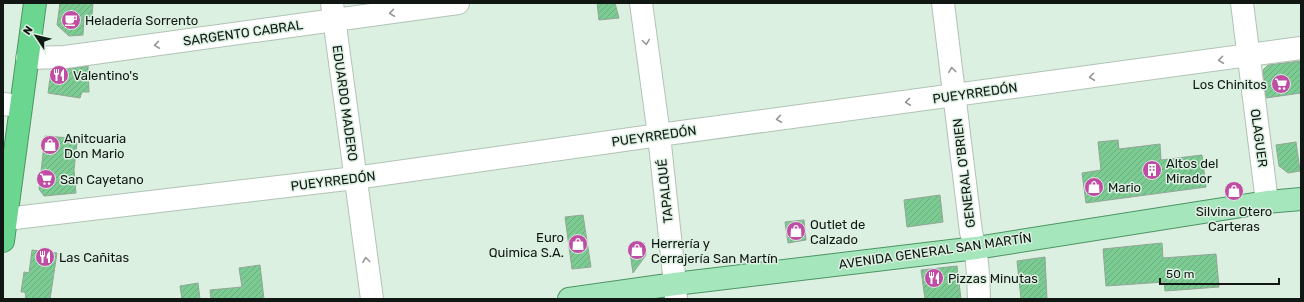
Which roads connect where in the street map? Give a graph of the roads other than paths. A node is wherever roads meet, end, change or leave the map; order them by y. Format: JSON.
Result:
{"nodes":[{"id":1,"x":35,"y":3,"type":"edge"},
{"id":2,"x":458,"y":3,"type":"edge"},
{"id":3,"x":641,"y":3,"type":"edge"},
{"id":4,"x":943,"y":3,"type":"edge"},
{"id":5,"x":1242,"y":3,"type":"edge"},
{"id":6,"x":333,"y":12,"type":"edge"},
{"id":7,"x":1301,"y":48,"type":"edge"},
{"id":8,"x":1248,"y":56,"type":"junction"},
{"id":9,"x":27,"y":58,"type":"junction"},
{"id":10,"x":955,"y":95,"type":"junction"},
{"id":11,"x":12,"y":105,"type":"edge"},
{"id":12,"x":659,"y":135,"type":"junction"},
{"id":13,"x":356,"y":178,"type":"junction"},
{"id":14,"x":1301,"y":199,"type":"edge"},
{"id":15,"x":1267,"y":202,"type":"junction"},
{"id":16,"x":6,"y":219,"type":"junction"},
{"id":17,"x":3,"y":241,"type":"edge"},
{"id":18,"x":976,"y":248,"type":"junction"},
{"id":19,"x":676,"y":292,"type":"edge"},
{"id":20,"x":372,"y":299,"type":"edge"},
{"id":21,"x":569,"y":299,"type":"edge"},
{"id":22,"x":979,"y":299,"type":"edge"}],
"edges":[{"from":1,"to":9,"type":"highway"},
{"from":2,"to":6,"type":"street","name":"SARGENTO CABRAL","one_way":true},
{"from":3,"to":12,"type":"street","name":"TAPALQUÉ","one_way":true},
{"from":10,"to":4,"type":"street","name":"GENERAL O'BRIEN","one_way":true},
{"from":5,"to":8,"type":"street","name":"OLAGUER"},
{"from":6,"to":9,"type":"street","name":"SARGENTO CABRAL","one_way":true},
{"from":6,"to":13,"type":"street","name":"EDUARDO MADERO"},
{"from":7,"to":8,"type":"street","name":"PUEYRREDÓN"},
{"from":8,"to":10,"type":"street","name":"PUEYRREDÓN","one_way":true},
{"from":8,"to":15,"type":"street","name":"OLAGUER"},
{"from":9,"to":11,"type":"highway"},
{"from":10,"to":12,"type":"street","name":"PUEYRREDÓN","one_way":true},
{"from":10,"to":18,"type":"street","name":"GENERAL O'BRIEN"},
{"from":11,"to":16,"type":"highway"},
{"from":12,"to":13,"type":"street","name":"PUEYRREDÓN"},
{"from":12,"to":19,"type":"street","name":"TAPALQUÉ"},
{"from":13,"to":16,"type":"street","name":"PUEYRREDÓN"},
{"from":20,"to":13,"type":"street","name":"EDUARDO MADERO","one_way":true},
{"from":14,"to":15,"type":"main road","name":"AVENIDA GENERAL SAN MARTÍN"},
{"from":15,"to":18,"type":"main road","name":"AVENIDA GENERAL SAN MARTÍN"},
{"from":16,"to":17,"type":"highway"},
{"from":18,"to":19,"type":"main road","name":"AVENIDA GENERAL SAN MARTÍN"},
{"from":18,"to":22,"type":"street","name":"GENERAL O'BRIEN"},
{"from":19,"to":21,"type":"main road","name":"AVENIDA GENERAL SAN MARTÍN"}]}
